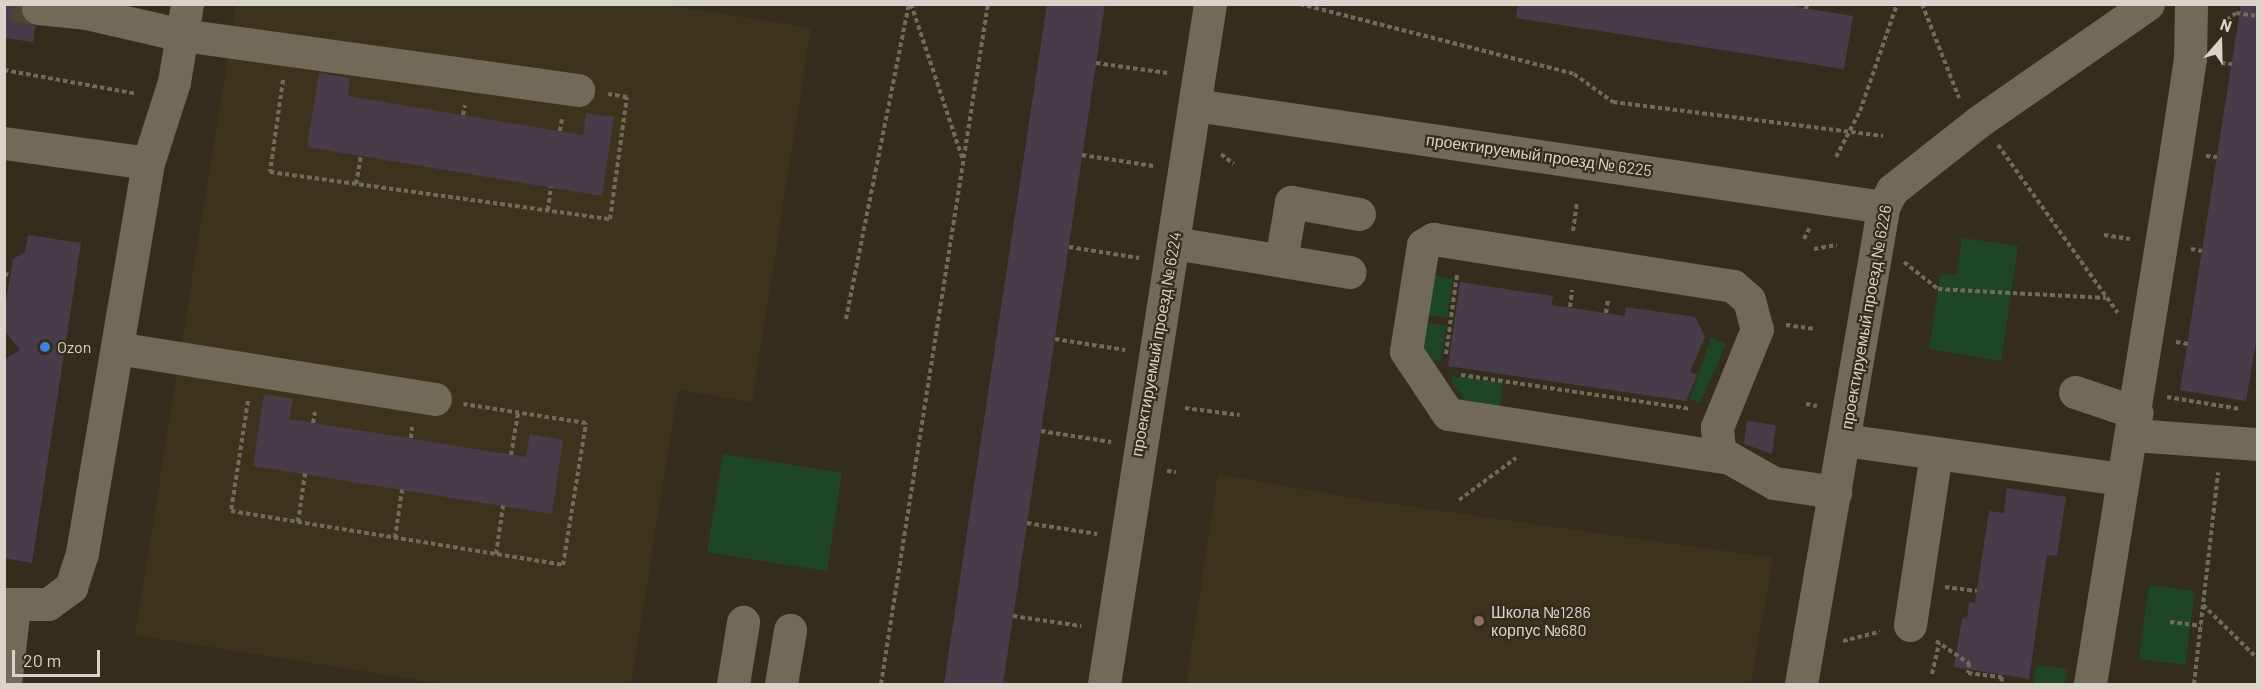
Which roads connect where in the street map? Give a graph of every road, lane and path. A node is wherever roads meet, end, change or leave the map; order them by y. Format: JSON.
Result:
{"nodes":[{"id":1,"x":910,"y":4,"type":"edge"},
{"id":2,"x":988,"y":4,"type":"edge"},
{"id":3,"x":1210,"y":4,"type":"edge"},
{"id":4,"x":1300,"y":4,"type":"edge"},
{"id":5,"x":1897,"y":4,"type":"edge"},
{"id":6,"x":1922,"y":4,"type":"edge"},
{"id":7,"x":2148,"y":4,"type":"edge"},
{"id":8,"x":2191,"y":4,"type":"edge"},
{"id":9,"x":38,"y":8,"type":"dead end"},
{"id":10,"x":86,"y":9,"type":"edge"},
{"id":11,"x":185,"y":20,"type":"edge"},
{"id":12,"x":287,"y":50,"type":"junction"},
{"id":13,"x":1096,"y":63,"type":"dead end"},
{"id":14,"x":4,"y":70,"type":"edge"},
{"id":15,"x":1172,"y":74,"type":"dead end"},
{"id":16,"x":578,"y":90,"type":"joint"},
{"id":17,"x":169,"y":99,"type":"junction"},
{"id":18,"x":1195,"y":105,"type":"junction"},
{"id":19,"x":1964,"y":105,"type":"dead end"},
{"id":20,"x":1848,"y":134,"type":"junction"},
{"id":21,"x":1883,"y":136,"type":"dead end"},
{"id":22,"x":1992,"y":138,"type":"dead end"},
{"id":23,"x":4,"y":143,"type":"edge"},
{"id":24,"x":1221,"y":154,"type":"dead end"},
{"id":25,"x":1082,"y":155,"type":"dead end"},
{"id":26,"x":361,"y":156,"type":"dead end"},
{"id":27,"x":1836,"y":157,"type":"dead end"},
{"id":28,"x":964,"y":161,"type":"junction"},
{"id":29,"x":148,"y":163,"type":"junction"},
{"id":30,"x":1234,"y":164,"type":"dead end"},
{"id":31,"x":1158,"y":167,"type":"dead end"},
{"id":32,"x":356,"y":184,"type":"junction"},
{"id":33,"x":551,"y":187,"type":"dead end"},
{"id":34,"x":1577,"y":202,"type":"dead end"},
{"id":35,"x":1883,"y":207,"type":"junction"},
{"id":36,"x":1577,"y":209,"type":"dead end"},
{"id":37,"x":548,"y":210,"type":"junction"},
{"id":38,"x":1359,"y":214,"type":"dead end"},
{"id":39,"x":1174,"y":243,"type":"junction"},
{"id":40,"x":1462,"y":243,"type":"junction"},
{"id":41,"x":1838,"y":245,"type":"dead end"},
{"id":42,"x":1069,"y":247,"type":"dead end"},
{"id":43,"x":1814,"y":249,"type":"dead end"},
{"id":44,"x":1145,"y":259,"type":"dead end"},
{"id":45,"x":1281,"y":260,"type":"junction"},
{"id":46,"x":1909,"y":265,"type":"dead end"},
{"id":47,"x":1350,"y":272,"type":"dead end"},
{"id":48,"x":4,"y":274,"type":"edge"},
{"id":49,"x":10,"y":275,"type":"dead end"},
{"id":50,"x":2107,"y":298,"type":"junction"},
{"id":51,"x":846,"y":319,"type":"dead end"},
{"id":52,"x":1808,"y":328,"type":"dead end"},
{"id":53,"x":1815,"y":329,"type":"dead end"},
{"id":54,"x":1055,"y":339,"type":"dead end"},
{"id":55,"x":117,"y":348,"type":"junction"},
{"id":56,"x":1131,"y":351,"type":"dead end"},
{"id":57,"x":2146,"y":353,"type":"junction"},
{"id":58,"x":253,"y":370,"type":"junction"},
{"id":59,"x":1429,"y":370,"type":"junction"},
{"id":60,"x":2075,"y":392,"type":"dead end"},
{"id":61,"x":435,"y":399,"type":"joint"},
{"id":62,"x":1806,"y":404,"type":"dead end"},
{"id":63,"x":1821,"y":407,"type":"dead end"},
{"id":64,"x":1185,"y":408,"type":"dead end"},
{"id":65,"x":2246,"y":410,"type":"dead end"},
{"id":66,"x":518,"y":413,"type":"junction"},
{"id":67,"x":1723,"y":413,"type":"junction"},
{"id":68,"x":2137,"y":413,"type":"junction"},
{"id":69,"x":1240,"y":415,"type":"dead end"},
{"id":70,"x":1041,"y":431,"type":"dead end"},
{"id":71,"x":1551,"y":432,"type":"junction"},
{"id":72,"x":1844,"y":440,"type":"junction"},
{"id":73,"x":2221,"y":441,"type":"junction"},
{"id":74,"x":1117,"y":443,"type":"dead end"},
{"id":75,"x":2258,"y":444,"type":"edge"},
{"id":76,"x":1936,"y":453,"type":"junction"},
{"id":77,"x":512,"y":454,"type":"dead end"},
{"id":78,"x":1723,"y":457,"type":"junction"},
{"id":79,"x":305,"y":474,"type":"dead end"},
{"id":80,"x":2120,"y":479,"type":"junction"},
{"id":81,"x":402,"y":490,"type":"dead end"},
{"id":82,"x":1835,"y":492,"type":"junction"},
{"id":83,"x":1459,"y":500,"type":"dead end"},
{"id":84,"x":503,"y":506,"type":"dead end"},
{"id":85,"x":298,"y":522,"type":"junction"},
{"id":86,"x":1027,"y":524,"type":"dead end"},
{"id":87,"x":1104,"y":535,"type":"dead end"},
{"id":88,"x":395,"y":537,"type":"junction"},
{"id":89,"x":496,"y":554,"type":"junction"},
{"id":90,"x":2203,"y":604,"type":"junction"},
{"id":91,"x":9,"y":605,"type":"edge"},
{"id":92,"x":1013,"y":616,"type":"dead end"},
{"id":93,"x":743,"y":622,"type":"dead end"},
{"id":94,"x":2170,"y":622,"type":"dead end"},
{"id":95,"x":1910,"y":625,"type":"junction"},
{"id":96,"x":2201,"y":626,"type":"junction"},
{"id":97,"x":1090,"y":627,"type":"dead end"},
{"id":98,"x":789,"y":630,"type":"dead end"},
{"id":99,"x":1843,"y":641,"type":"dead end"},
{"id":100,"x":1939,"y":643,"type":"junction"},
{"id":101,"x":2258,"y":659,"type":"edge"},
{"id":102,"x":1932,"y":674,"type":"dead end"},
{"id":103,"x":1113,"y":683,"type":"edge"},
{"id":104,"x":5,"y":684,"type":"edge"},
{"id":105,"x":733,"y":684,"type":"edge"},
{"id":106,"x":781,"y":684,"type":"edge"},
{"id":107,"x":881,"y":684,"type":"edge"},
{"id":108,"x":1801,"y":684,"type":"edge"},
{"id":109,"x":2001,"y":684,"type":"edge"},
{"id":110,"x":2090,"y":684,"type":"edge"},
{"id":111,"x":2194,"y":684,"type":"edge"}],
"edges":[{"from":1,"to":28,"type":"path"},
{"from":1,"to":51,"type":"path"},
{"from":2,"to":28,"type":"path"},
{"from":3,"to":18,"type":"street","name":"проектируемый проезд № 6224"},
{"from":4,"to":20,"type":"path"},
{"from":5,"to":20,"type":"path"},
{"from":6,"to":19,"type":"path"},
{"from":7,"to":35,"type":"street","name":"проектируемый проезд № 6226"},
{"from":8,"to":57,"type":"street"},
{"from":9,"to":10,"type":"street"},
{"from":10,"to":11,"type":"street"},
{"from":11,"to":12,"type":"street"},
{"from":11,"to":17,"type":"street"},
{"from":12,"to":16,"type":"street"},
{"from":12,"to":32,"type":"path"},
{"from":13,"to":15,"type":"path"},
{"from":14,"to":17,"type":"path"},
{"from":16,"to":37,"type":"path"},
{"from":17,"to":29,"type":"street"},
{"from":18,"to":35,"type":"street","name":"проектируемый проезд № 6225"},
{"from":18,"to":39,"type":"street","name":"проектируемый проезд № 6224"},
{"from":20,"to":21,"type":"path"},
{"from":20,"to":27,"type":"path"},
{"from":22,"to":50,"type":"path"},
{"from":23,"to":29,"type":"street"},
{"from":24,"to":30,"type":"path"},
{"from":25,"to":31,"type":"path"},
{"from":26,"to":32,"type":"path"},
{"from":28,"to":107,"type":"path"},
{"from":29,"to":55,"type":"street"},
{"from":32,"to":37,"type":"path"},
{"from":33,"to":37,"type":"path"},
{"from":34,"to":36,"type":"path"},
{"from":35,"to":72,"type":"street","name":"проектируемый проезд № 6226"},
{"from":38,"to":45,"type":"street"},
{"from":39,"to":45,"type":"street"},
{"from":39,"to":103,"type":"street","name":"проектируемый проезд № 6224"},
{"from":40,"to":59,"type":"path"},
{"from":40,"to":59,"type":"street"},
{"from":40,"to":67,"type":"street"},
{"from":41,"to":43,"type":"path"},
{"from":42,"to":44,"type":"path"},
{"from":45,"to":47,"type":"street"},
{"from":46,"to":50,"type":"path"},
{"from":48,"to":49,"type":"path"},
{"from":50,"to":57,"type":"path"},
{"from":52,"to":53,"type":"path"},
{"from":54,"to":56,"type":"path"},
{"from":55,"to":58,"type":"street"},
{"from":55,"to":91,"type":"street"},
{"from":57,"to":68,"type":"street"},
{"from":58,"to":61,"type":"street"},
{"from":58,"to":85,"type":"path"},
{"from":59,"to":67,"type":"path"},
{"from":59,"to":71,"type":"street"},
{"from":60,"to":68,"type":"street"},
{"from":61,"to":66,"type":"path"},
{"from":62,"to":63,"type":"path"},
{"from":64,"to":69,"type":"path"},
{"from":65,"to":68,"type":"path"},
{"from":66,"to":77,"type":"path"},
{"from":66,"to":89,"type":"path"},
{"from":67,"to":78,"type":"street"},
{"from":68,"to":73,"type":"street"},
{"from":68,"to":80,"type":"street"},
{"from":70,"to":74,"type":"path"},
{"from":71,"to":78,"type":"street"},
{"from":71,"to":83,"type":"path"},
{"from":72,"to":76,"type":"street"},
{"from":72,"to":82,"type":"street","name":"проектируемый проезд № 6226"},
{"from":73,"to":75,"type":"street"},
{"from":73,"to":90,"type":"path"},
{"from":76,"to":80,"type":"street"},
{"from":76,"to":95,"type":"street"},
{"from":78,"to":82,"type":"street"},
{"from":79,"to":85,"type":"path"},
{"from":80,"to":110,"type":"street"},
{"from":81,"to":88,"type":"path"},
{"from":82,"to":108,"type":"street","name":"проектируемый проезд № 6226"},
{"from":84,"to":89,"type":"path"},
{"from":85,"to":88,"type":"path"},
{"from":86,"to":87,"type":"path"},
{"from":88,"to":89,"type":"path"},
{"from":90,"to":96,"type":"path"},
{"from":90,"to":101,"type":"path"},
{"from":91,"to":104,"type":"street"},
{"from":92,"to":97,"type":"path"},
{"from":93,"to":105,"type":"street"},
{"from":94,"to":96,"type":"path"},
{"from":95,"to":99,"type":"path"},
{"from":95,"to":100,"type":"path"},
{"from":96,"to":111,"type":"path"},
{"from":98,"to":106,"type":"street"},
{"from":100,"to":102,"type":"path"},
{"from":100,"to":109,"type":"path"}]}
